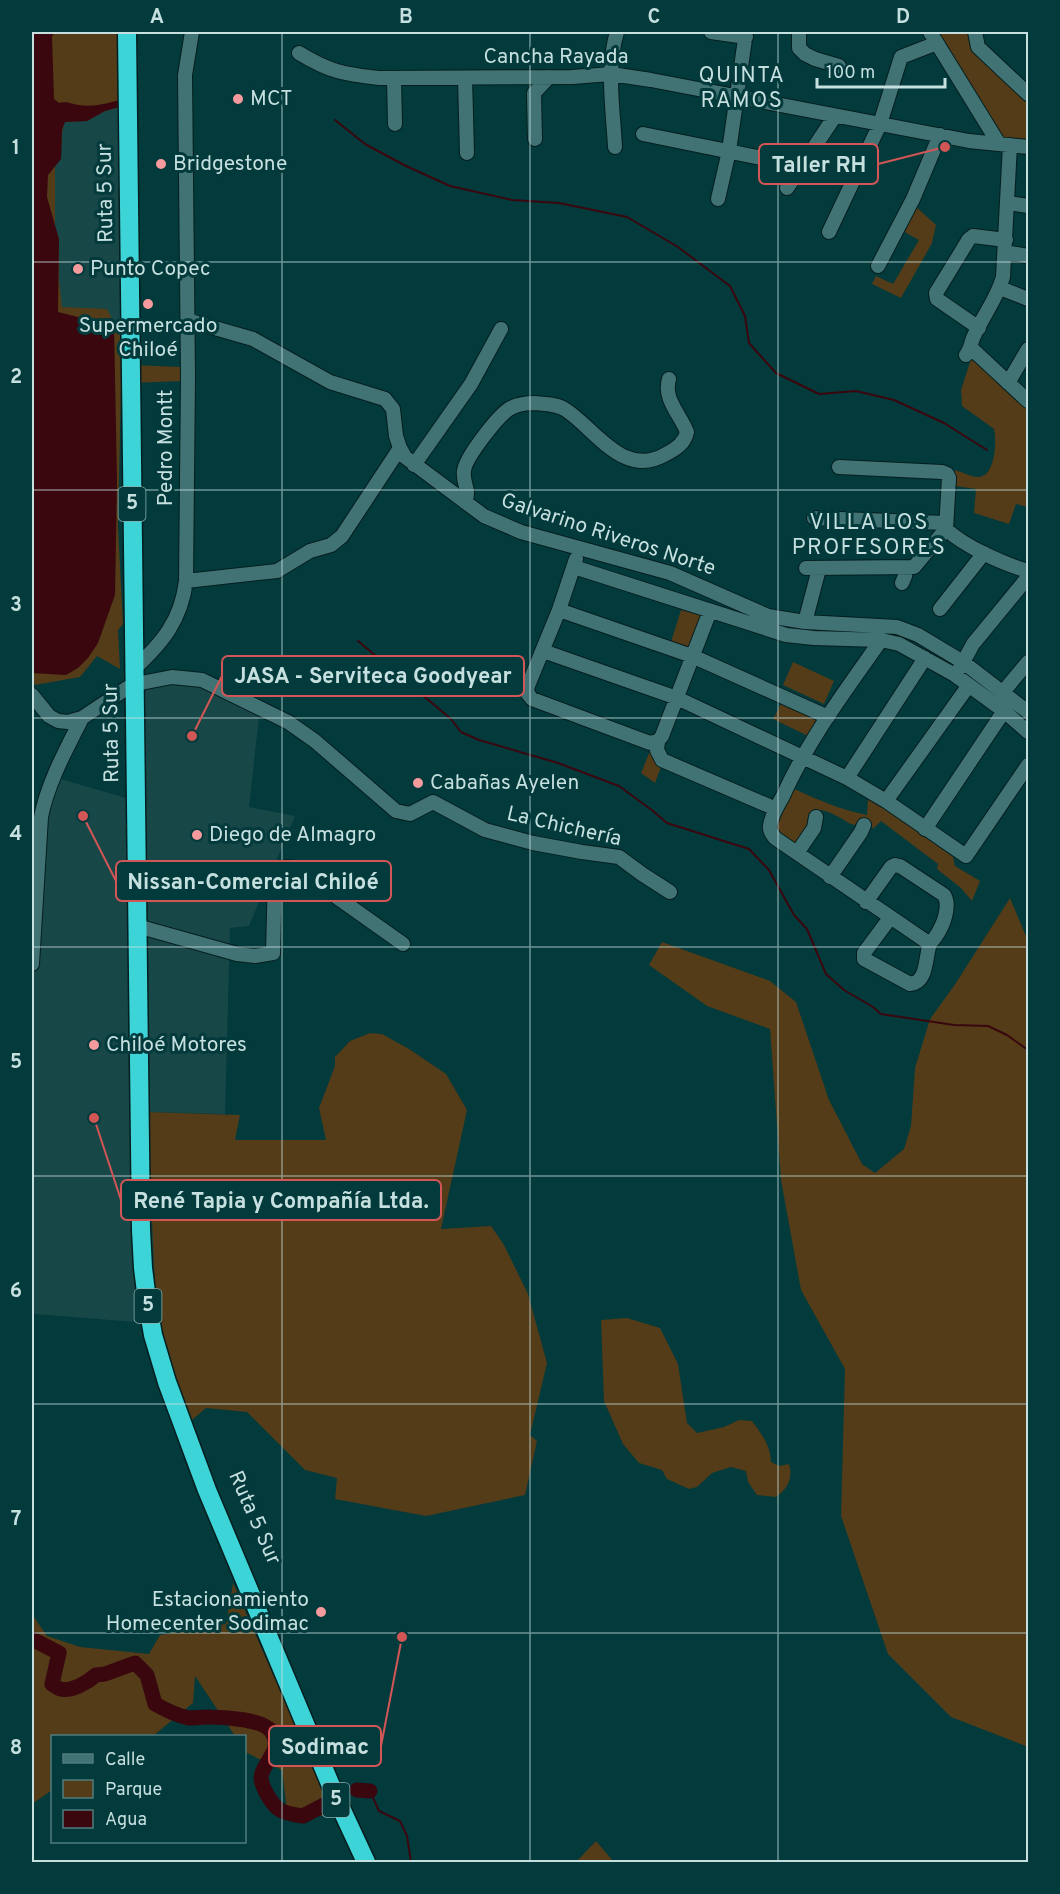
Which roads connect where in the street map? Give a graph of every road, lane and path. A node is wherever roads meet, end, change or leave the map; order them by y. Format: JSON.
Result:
{"nodes":[{"id":1,"x":127,"y":32,"type":"edge"},
{"id":2,"x":192,"y":32,"type":"edge"},
{"id":3,"x":617,"y":32,"type":"edge"},
{"id":4,"x":711,"y":32,"type":"edge"},
{"id":5,"x":799,"y":32,"type":"edge"},
{"id":6,"x":975,"y":32,"type":"edge"},
{"id":7,"x":746,"y":34,"type":"edge"},
{"id":8,"x":933,"y":37,"type":"edge"},
{"id":9,"x":299,"y":53,"type":"dead end"},
{"id":10,"x":839,"y":66,"type":"dead end"},
{"id":11,"x":611,"y":74,"type":"junction"},
{"id":12,"x":549,"y":77,"type":"junction"},
{"id":13,"x":394,"y":78,"type":"junction"},
{"id":14,"x":465,"y":78,"type":"junction"},
{"id":15,"x":1029,"y":94,"type":"edge"},
{"id":16,"x":737,"y":96,"type":"junction"},
{"id":17,"x":835,"y":116,"type":"junction"},
{"id":18,"x":395,"y":124,"type":"dead end"},
{"id":19,"x":880,"y":124,"type":"junction"},
{"id":20,"x":643,"y":135,"type":"dead end"},
{"id":21,"x":940,"y":135,"type":"junction"},
{"id":22,"x":535,"y":139,"type":"dead end"},
{"id":23,"x":1005,"y":144,"type":"junction"},
{"id":24,"x":615,"y":147,"type":"dead end"},
{"id":25,"x":1029,"y":147,"type":"edge"},
{"id":26,"x":729,"y":151,"type":"junction"},
{"id":27,"x":467,"y":153,"type":"dead end"},
{"id":28,"x":801,"y":166,"type":"junction"},
{"id":29,"x":787,"y":188,"type":"dead end"},
{"id":30,"x":718,"y":199,"type":"dead end"},
{"id":31,"x":1008,"y":203,"type":"junction"},
{"id":32,"x":1029,"y":206,"type":"edge"},
{"id":33,"x":829,"y":232,"type":"dead end"},
{"id":34,"x":1006,"y":246,"type":"junction"},
{"id":35,"x":1029,"y":256,"type":"edge"},
{"id":36,"x":878,"y":266,"type":"dead end"},
{"id":37,"x":1000,"y":288,"type":"junction"},
{"id":38,"x":1029,"y":299,"type":"edge"},
{"id":39,"x":187,"y":320,"type":"junction"},
{"id":40,"x":979,"y":328,"type":"junction"},
{"id":41,"x":501,"y":329,"type":"dead end"},
{"id":42,"x":1029,"y":349,"type":"edge"},
{"id":43,"x":669,"y":379,"type":"dead end"},
{"id":44,"x":1008,"y":383,"type":"junction"},
{"id":45,"x":1029,"y":401,"type":"edge"},
{"id":46,"x":400,"y":448,"type":"junction"},
{"id":47,"x":414,"y":465,"type":"junction"},
{"id":48,"x":839,"y":467,"type":"dead end"},
{"id":49,"x":465,"y":502,"type":"junction"},
{"id":50,"x":814,"y":518,"type":"dead end"},
{"id":51,"x":946,"y":526,"type":"junction"},
{"id":52,"x":579,"y":549,"type":"junction"},
{"id":53,"x":984,"y":553,"type":"junction"},
{"id":54,"x":574,"y":567,"type":"junction"},
{"id":55,"x":910,"y":568,"type":"junction"},
{"id":56,"x":1029,"y":570,"type":"edge"},
{"id":57,"x":1029,"y":577,"type":"edge"},
{"id":58,"x":186,"y":581,"type":"junction"},
{"id":59,"x":902,"y":582,"type":"dead end"},
{"id":60,"x":940,"y":609,"type":"dead end"},
{"id":61,"x":559,"y":610,"type":"junction"},
{"id":62,"x":710,"y":611,"type":"junction"},
{"id":63,"x":805,"y":622,"type":"junction"},
{"id":64,"x":881,"y":640,"type":"junction"},
{"id":65,"x":543,"y":651,"type":"junction"},
{"id":66,"x":692,"y":656,"type":"junction"},
{"id":67,"x":926,"y":658,"type":"junction"},
{"id":68,"x":963,"y":662,"type":"junction"},
{"id":69,"x":1029,"y":662,"type":"edge"},
{"id":70,"x":956,"y":675,"type":"junction"},
{"id":71,"x":134,"y":677,"type":"junction"},
{"id":72,"x":969,"y":685,"type":"junction"},
{"id":73,"x":1003,"y":692,"type":"junction"},
{"id":74,"x":32,"y":695,"type":"edge"},
{"id":75,"x":677,"y":698,"type":"junction"},
{"id":76,"x":1004,"y":711,"type":"junction"},
{"id":77,"x":1029,"y":712,"type":"edge"},
{"id":78,"x":828,"y":717,"type":"junction"},
{"id":79,"x":82,"y":718,"type":"junction"},
{"id":80,"x":1029,"y":732,"type":"edge"},
{"id":81,"x":657,"y":741,"type":"junction"},
{"id":82,"x":802,"y":758,"type":"junction"},
{"id":83,"x":1029,"y":765,"type":"edge"},
{"id":84,"x":847,"y":778,"type":"junction"},
{"id":85,"x":886,"y":801,"type":"junction"},
{"id":86,"x":776,"y":809,"type":"junction"},
{"id":87,"x":816,"y":817,"type":"dead end"},
{"id":88,"x":864,"y":825,"type":"dead end"},
{"id":89,"x":925,"y":829,"type":"junction"},
{"id":90,"x":797,"y":854,"type":"junction"},
{"id":91,"x":830,"y":877,"type":"junction"},
{"id":92,"x":670,"y":892,"type":"dead end"},
{"id":93,"x":866,"y":902,"type":"junction"},
{"id":94,"x":890,"y":918,"type":"junction"},
{"id":95,"x":137,"y":926,"type":"junction"},
{"id":96,"x":403,"y":944,"type":"dead end"},
{"id":97,"x":930,"y":944,"type":"junction"},
{"id":98,"x":32,"y":964,"type":"edge"},
{"id":99,"x":185,"y":1427,"type":"junction"},
{"id":100,"x":283,"y":1642,"type":"junction"},
{"id":101,"x":279,"y":1662,"type":"junction"},
{"id":102,"x":368,"y":1863,"type":"edge"}],
"edges":[{"from":1,"to":71,"type":"highway","name":"Ruta 5 Sur","number":"5"},
{"from":2,"to":39,"type":"street","name":"Pedro Montt"},
{"from":3,"to":11,"type":"street"},
{"from":4,"to":7,"type":"street"},
{"from":5,"to":10,"type":"street"},
{"from":6,"to":15,"type":"street"},
{"from":7,"to":16,"type":"street"},
{"from":8,"to":19,"type":"street"},
{"from":8,"to":23,"type":"street"},
{"from":9,"to":13,"type":"street","name":"Cancha Rayada"},
{"from":11,"to":12,"type":"street","name":"Cancha Rayada"},
{"from":11,"to":16,"type":"street","name":"Cancha Rayada"},
{"from":11,"to":24,"type":"street"},
{"from":12,"to":14,"type":"street","name":"Cancha Rayada"},
{"from":12,"to":22,"type":"street"},
{"from":13,"to":14,"type":"street","name":"Cancha Rayada"},
{"from":13,"to":18,"type":"street"},
{"from":14,"to":27,"type":"street"},
{"from":16,"to":17,"type":"street","name":"Cancha Rayada"},
{"from":16,"to":26,"type":"street"},
{"from":17,"to":19,"type":"street","name":"Cancha Rayada"},
{"from":17,"to":28,"type":"street"},
{"from":19,"to":21,"type":"street","name":"Cancha Rayada"},
{"from":19,"to":33,"type":"street"},
{"from":20,"to":26,"type":"street"},
{"from":21,"to":23,"type":"street","name":"Cancha Rayada"},
{"from":21,"to":36,"type":"street"},
{"from":23,"to":25,"type":"street","name":"Cancha Rayada"},
{"from":23,"to":31,"type":"street"},
{"from":26,"to":28,"type":"street"},
{"from":26,"to":30,"type":"street"},
{"from":28,"to":29,"type":"street"},
{"from":31,"to":32,"type":"street"},
{"from":31,"to":34,"type":"street"},
{"from":34,"to":35,"type":"street"},
{"from":34,"to":37,"type":"street"},
{"from":34,"to":40,"type":"street"},
{"from":37,"to":38,"type":"street"},
{"from":37,"to":40,"type":"street"},
{"from":39,"to":46,"type":"street","name":"Galvarino Riveros Norte"},
{"from":39,"to":58,"type":"street","name":"Pedro Montt"},
{"from":40,"to":44,"type":"street"},
{"from":41,"to":47,"type":"street"},
{"from":42,"to":44,"type":"street"},
{"from":43,"to":49,"type":"street"},
{"from":44,"to":45,"type":"street"},
{"from":46,"to":47,"type":"street","name":"Galvarino Riveros Norte"},
{"from":46,"to":58,"type":"street"},
{"from":47,"to":49,"type":"street","name":"Galvarino Riveros Norte"},
{"from":48,"to":51,"type":"street"},
{"from":49,"to":52,"type":"street","name":"Galvarino Riveros Norte"},
{"from":50,"to":51,"type":"street"},
{"from":51,"to":53,"type":"street"},
{"from":51,"to":55,"type":"street"},
{"from":52,"to":54,"type":"street"},
{"from":52,"to":63,"type":"street","name":"Galvarino Riveros Norte"},
{"from":53,"to":56,"type":"street"},
{"from":53,"to":60,"type":"street"},
{"from":54,"to":61,"type":"street"},
{"from":54,"to":62,"type":"street"},
{"from":55,"to":59,"type":"street"},
{"from":55,"to":63,"type":"street"},
{"from":57,"to":68,"type":"street"},
{"from":58,"to":71,"type":"street","name":"Pedro Montt"},
{"from":61,"to":65,"type":"street"},
{"from":61,"to":66,"type":"street"},
{"from":62,"to":64,"type":"street"},
{"from":62,"to":66,"type":"street"},
{"from":63,"to":68,"type":"street","name":"Galvarino Riveros Norte"},
{"from":64,"to":67,"type":"street"},
{"from":64,"to":78,"type":"street"},
{"from":65,"to":75,"type":"street"},
{"from":65,"to":81,"type":"street"},
{"from":66,"to":75,"type":"street"},
{"from":66,"to":78,"type":"street"},
{"from":67,"to":70,"type":"street"},
{"from":67,"to":84,"type":"street"},
{"from":68,"to":70,"type":"street"},
{"from":68,"to":73,"type":"street","name":"Galvarino Riveros Norte"},
{"from":69,"to":73,"type":"street"},
{"from":70,"to":72,"type":"street"},
{"from":71,"to":79,"type":"street"},
{"from":71,"to":92,"type":"street","name":"La Chichería"},
{"from":71,"to":95,"type":"highway","name":"Ruta 5 Sur","number":"5"},
{"from":72,"to":76,"type":"street"},
{"from":72,"to":85,"type":"street"},
{"from":73,"to":77,"type":"street","name":"Galvarino Riveros Norte"},
{"from":74,"to":79,"type":"street"},
{"from":75,"to":81,"type":"street"},
{"from":75,"to":82,"type":"street"},
{"from":76,"to":80,"type":"street"},
{"from":76,"to":89,"type":"street"},
{"from":78,"to":82,"type":"street"},
{"from":79,"to":98,"type":"street"},
{"from":81,"to":86,"type":"street"},
{"from":82,"to":84,"type":"street"},
{"from":82,"to":86,"type":"street"},
{"from":83,"to":89,"type":"street"},
{"from":84,"to":85,"type":"street"},
{"from":85,"to":89,"type":"street"},
{"from":86,"to":90,"type":"street"},
{"from":87,"to":90,"type":"street"},
{"from":88,"to":91,"type":"street"},
{"from":90,"to":91,"type":"street"},
{"from":91,"to":93,"type":"street"},
{"from":93,"to":94,"type":"street"},
{"from":93,"to":97,"type":"street"},
{"from":94,"to":97,"type":"street"},
{"from":94,"to":97,"type":"street"},
{"from":95,"to":96,"type":"street"},
{"from":95,"to":99,"type":"highway","name":"Ruta 5 Sur","number":"5"},
{"from":99,"to":100,"type":"highway","name":"Ruta 5 Sur","number":"5"},
{"from":99,"to":101,"type":"highway","name":"Ruta 5 Sur","number":"5"},
{"from":100,"to":101,"type":"highway"},
{"from":100,"to":102,"type":"highway","name":"Ruta 5 Sur","number":"5"},
{"from":101,"to":102,"type":"highway","name":"Ruta 5 Sur","number":"5"}]}
